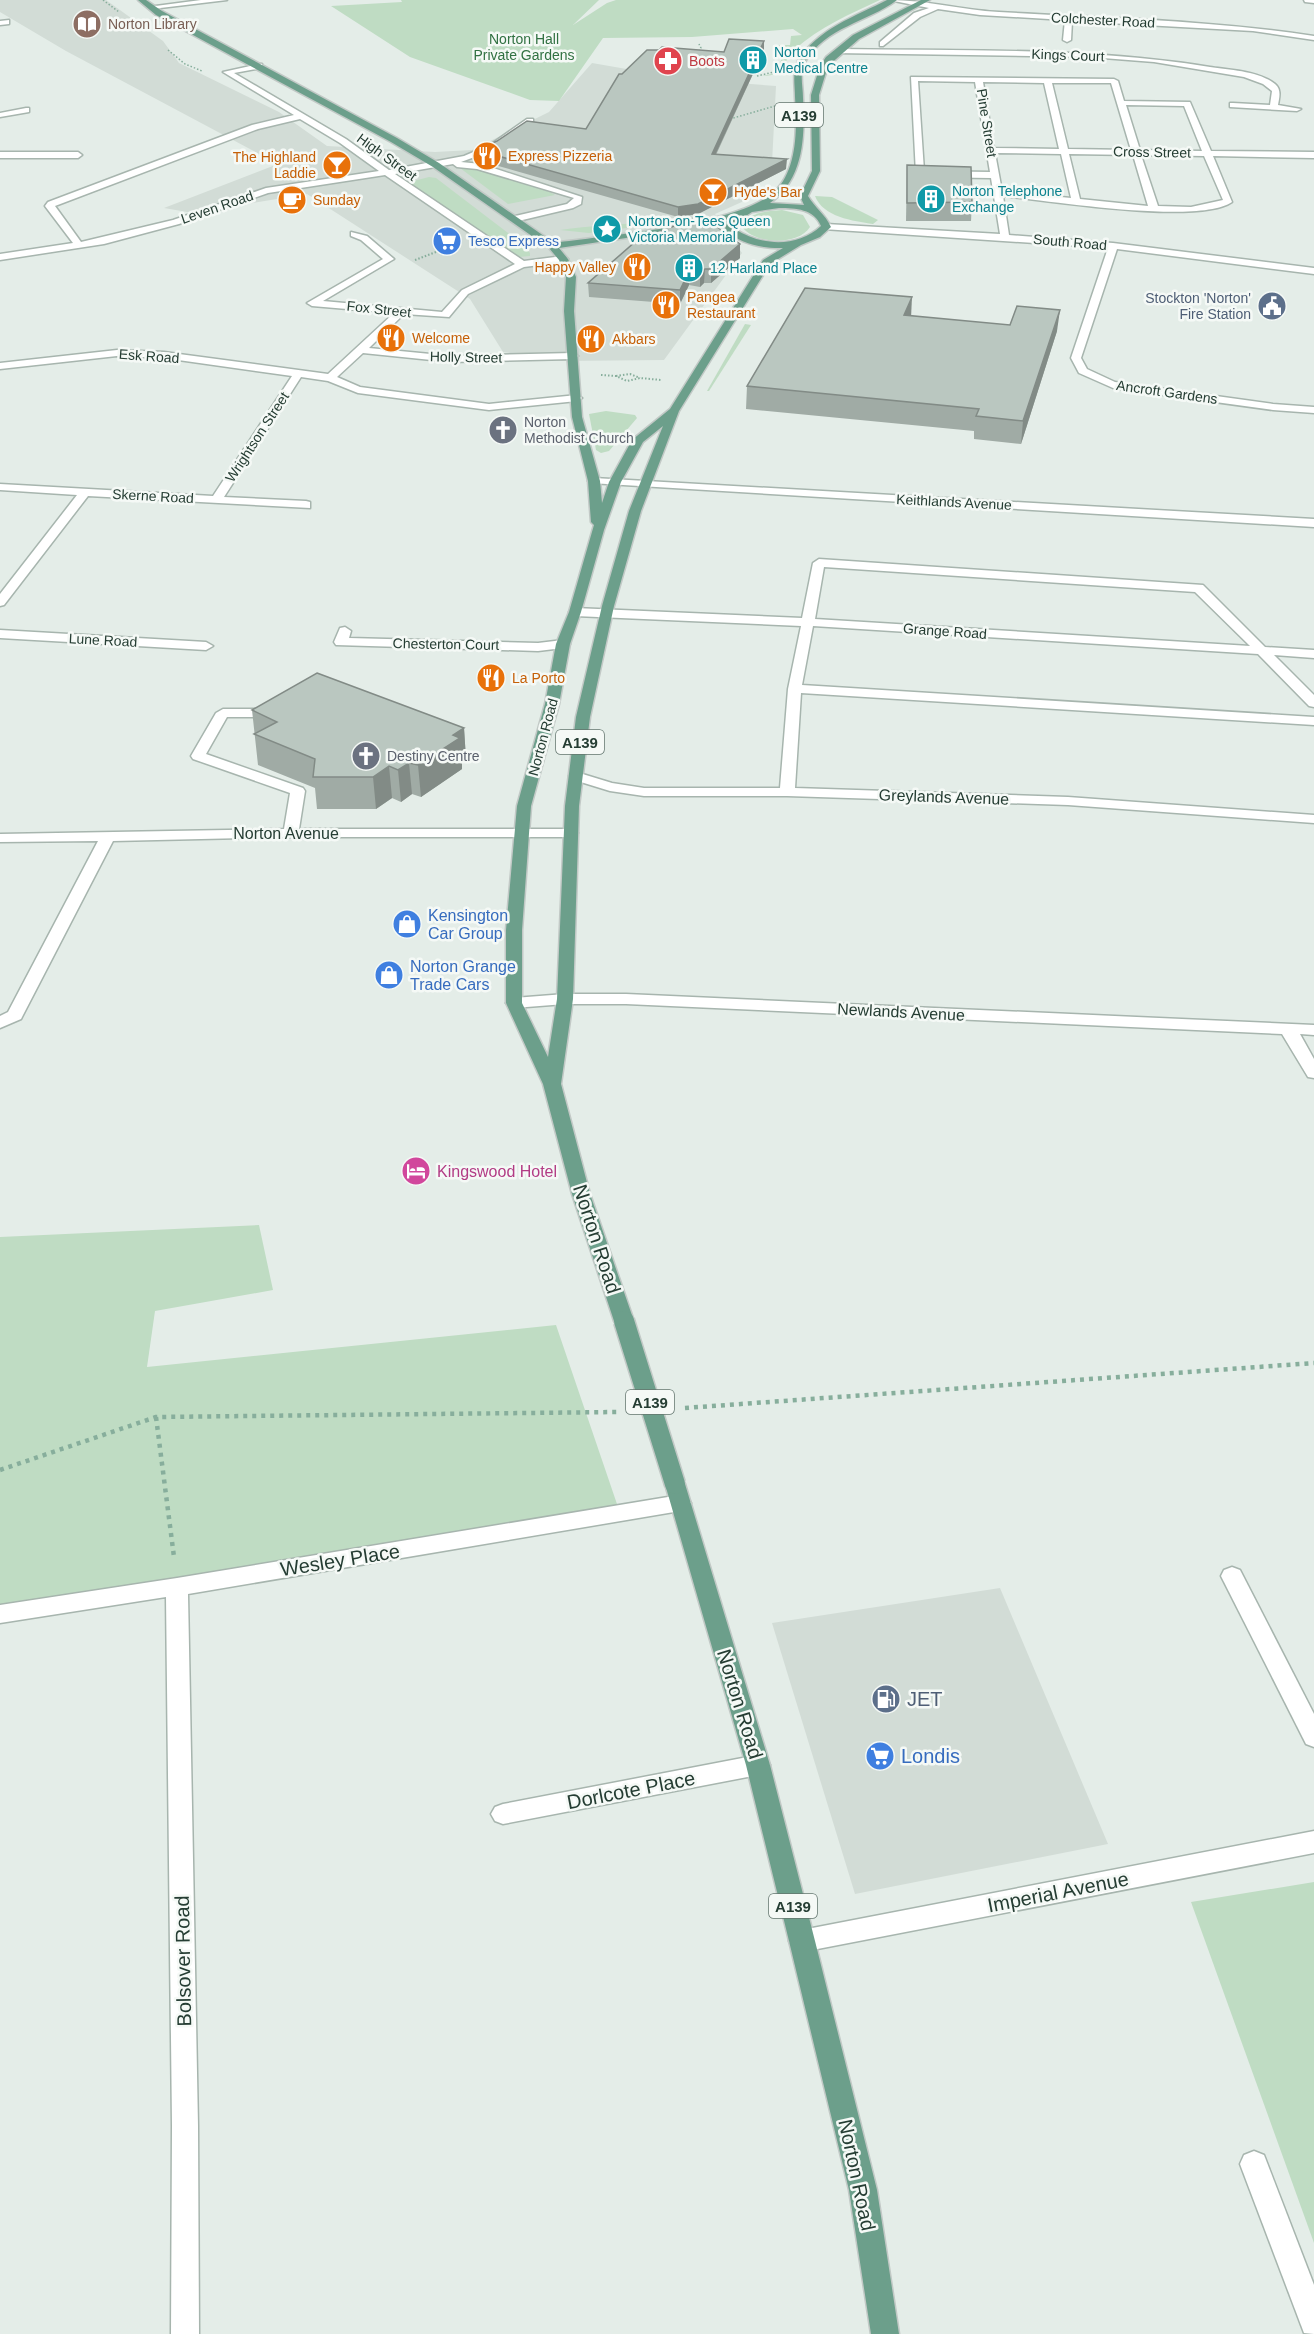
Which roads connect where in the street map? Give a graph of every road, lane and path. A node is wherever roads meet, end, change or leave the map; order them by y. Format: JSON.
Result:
{"nodes":[{"id":1,"x":142,"y":0,"type":"edge"},
{"id":2,"x":223,"y":0,"type":"edge"},
{"id":3,"x":893,"y":0,"type":"edge"},
{"id":4,"x":952,"y":0,"type":"edge"},
{"id":5,"x":1308,"y":0,"type":"edge"},
{"id":6,"x":1314,"y":1,"type":"edge"},
{"id":7,"x":923,"y":2,"type":"edge"},
{"id":8,"x":938,"y":7,"type":"junction"},
{"id":9,"x":152,"y":8,"type":"junction"},
{"id":10,"x":1069,"y":18,"type":"junction"},
{"id":11,"x":1306,"y":28,"type":"dead end"},
{"id":12,"x":1290,"y":33,"type":"junction"},
{"id":13,"x":1314,"y":38,"type":"edge"},
{"id":14,"x":1067,"y":40,"type":"dead end"},
{"id":15,"x":699,"y":44,"type":"dead end"},
{"id":16,"x":883,"y":44,"type":"dead end"},
{"id":17,"x":838,"y":51,"type":"junction"},
{"id":18,"x":696,"y":56,"type":"edge"},
{"id":19,"x":259,"y":66,"type":"junction"},
{"id":20,"x":980,"y":80,"type":"junction"},
{"id":21,"x":1047,"y":80,"type":"junction"},
{"id":22,"x":1121,"y":103,"type":"junction"},
{"id":23,"x":779,"y":105,"type":"dead end"},
{"id":24,"x":1233,"y":105,"type":"dead end"},
{"id":25,"x":1274,"y":106,"type":"junction"},
{"id":26,"x":1297,"y":109,"type":"dead end"},
{"id":27,"x":26,"y":110,"type":"dead end"},
{"id":28,"x":301,"y":116,"type":"junction"},
{"id":29,"x":2,"y":119,"type":"edge"},
{"id":30,"x":530,"y":121,"type":"edge"},
{"id":31,"x":725,"y":121,"type":"edge"},
{"id":32,"x":47,"y":145,"type":"dead end"},
{"id":33,"x":991,"y":150,"type":"junction"},
{"id":34,"x":1062,"y":151,"type":"junction"},
{"id":35,"x":1135,"y":152,"type":"junction"},
{"id":36,"x":1207,"y":153,"type":"junction"},
{"id":37,"x":0,"y":155,"type":"edge"},
{"id":38,"x":42,"y":155,"type":"junction"},
{"id":39,"x":78,"y":155,"type":"dead end"},
{"id":40,"x":1314,"y":155,"type":"edge"},
{"id":41,"x":436,"y":165,"type":"junction"},
{"id":42,"x":386,"y":173,"type":"junction"},
{"id":43,"x":995,"y":175,"type":"junction"},
{"id":44,"x":998,"y":193,"type":"junction"},
{"id":45,"x":1076,"y":200,"type":"junction"},
{"id":46,"x":754,"y":208,"type":"junction"},
{"id":47,"x":1154,"y":209,"type":"junction"},
{"id":48,"x":812,"y":210,"type":"junction"},
{"id":49,"x":736,"y":215,"type":"junction"},
{"id":50,"x":514,"y":219,"type":"junction"},
{"id":51,"x":693,"y":225,"type":"junction"},
{"id":52,"x":826,"y":227,"type":"junction"},
{"id":53,"x":730,"y":230,"type":"junction"},
{"id":54,"x":354,"y":234,"type":"dead end"},
{"id":55,"x":1005,"y":237,"type":"junction"},
{"id":56,"x":752,"y":242,"type":"junction"},
{"id":57,"x":799,"y":242,"type":"junction"},
{"id":58,"x":78,"y":245,"type":"junction"},
{"id":59,"x":457,"y":245,"type":"dead end"},
{"id":60,"x":552,"y":246,"type":"junction"},
{"id":61,"x":1113,"y":246,"type":"junction"},
{"id":62,"x":0,"y":257,"type":"edge"},
{"id":63,"x":388,"y":259,"type":"junction"},
{"id":64,"x":563,"y":259,"type":"junction"},
{"id":65,"x":766,"y":262,"type":"junction"},
{"id":66,"x":522,"y":264,"type":"junction"},
{"id":67,"x":1314,"y":271,"type":"edge"},
{"id":68,"x":401,"y":312,"type":"junction"},
{"id":69,"x":360,"y":350,"type":"junction"},
{"id":70,"x":573,"y":356,"type":"junction"},
{"id":71,"x":0,"y":366,"type":"edge"},
{"id":72,"x":298,"y":374,"type":"junction"},
{"id":73,"x":597,"y":375,"type":"dead end"},
{"id":74,"x":616,"y":376,"type":"junction"},
{"id":75,"x":330,"y":378,"type":"junction"},
{"id":76,"x":639,"y":378,"type":"junction"},
{"id":77,"x":661,"y":380,"type":"dead end"},
{"id":78,"x":577,"y":398,"type":"junction"},
{"id":79,"x":1314,"y":410,"type":"edge"},
{"id":80,"x":674,"y":411,"type":"junction"},
{"id":81,"x":594,"y":481,"type":"junction"},
{"id":82,"x":615,"y":483,"type":"junction"},
{"id":83,"x":645,"y":484,"type":"junction"},
{"id":84,"x":0,"y":487,"type":"edge"},
{"id":85,"x":85,"y":492,"type":"junction"},
{"id":86,"x":217,"y":500,"type":"junction"},
{"id":87,"x":306,"y":505,"type":"dead end"},
{"id":88,"x":1314,"y":523,"type":"edge"},
{"id":89,"x":598,"y":530,"type":"junction"},
{"id":90,"x":0,"y":602,"type":"edge"},
{"id":91,"x":575,"y":612,"type":"junction"},
{"id":92,"x":606,"y":613,"type":"junction"},
{"id":93,"x":806,"y":622,"type":"junction"},
{"id":94,"x":345,"y":631,"type":"dead end"},
{"id":95,"x":0,"y":634,"type":"edge"},
{"id":96,"x":563,"y":644,"type":"junction"},
{"id":97,"x":206,"y":646,"type":"dead end"},
{"id":98,"x":1263,"y":651,"type":"junction"},
{"id":99,"x":1314,"y":654,"type":"edge"},
{"id":100,"x":795,"y":688,"type":"junction"},
{"id":101,"x":1314,"y":704,"type":"edge"},
{"id":102,"x":258,"y":713,"type":"edge"},
{"id":103,"x":1314,"y":721,"type":"edge"},
{"id":104,"x":576,"y":776,"type":"junction"},
{"id":105,"x":787,"y":792,"type":"junction"},
{"id":106,"x":1314,"y":819,"type":"edge"},
{"id":107,"x":521,"y":832,"type":"junction"},
{"id":108,"x":291,"y":833,"type":"junction"},
{"id":109,"x":571,"y":833,"type":"junction"},
{"id":110,"x":108,"y":836,"type":"junction"},
{"id":111,"x":0,"y":838,"type":"edge"},
{"id":112,"x":565,"y":999,"type":"junction"},
{"id":113,"x":514,"y":1003,"type":"junction"},
{"id":114,"x":0,"y":1023,"type":"edge"},
{"id":115,"x":1288,"y":1029,"type":"junction"},
{"id":116,"x":1314,"y":1030,"type":"edge"},
{"id":117,"x":1314,"y":1073,"type":"edge"},
{"id":118,"x":552,"y":1084,"type":"junction"},
{"id":119,"x":1314,"y":1363,"type":"edge"},
{"id":120,"x":681,"y":1408,"type":"dead end"},
{"id":121,"x":621,"y":1412,"type":"dead end"},
{"id":122,"x":156,"y":1418,"type":"junction"},
{"id":123,"x":0,"y":1470,"type":"edge"},
{"id":124,"x":678,"y":1493,"type":"junction"},
{"id":125,"x":1232,"y":1576,"type":"dead end"},
{"id":126,"x":177,"y":1587,"type":"junction"},
{"id":127,"x":0,"y":1614,"type":"edge"},
{"id":128,"x":1314,"y":1737,"type":"edge"},
{"id":129,"x":758,"y":1765,"type":"junction"},
{"id":130,"x":503,"y":1814,"type":"dead end"},
{"id":131,"x":1314,"y":1842,"type":"edge"},
{"id":132,"x":802,"y":1941,"type":"junction"},
{"id":133,"x":1254,"y":2164,"type":"dead end"},
{"id":134,"x":1314,"y":2323,"type":"edge"},
{"id":135,"x":184,"y":2334,"type":"edge"},
{"id":136,"x":885,"y":2334,"type":"edge"}],
"edges":[{"from":1,"to":9,"type":"main road","name":"High Street"},
{"from":2,"to":9,"type":"street"},
{"from":3,"to":7,"type":"street","name":"Colchester Road","number":"A139"},
{"from":3,"to":46,"type":"main road","number":"A139"},
{"from":4,"to":8,"type":"street"},
{"from":5,"to":6,"type":"street"},
{"from":7,"to":8,"type":"street","name":"Colchester Road"},
{"from":7,"to":17,"type":"main road","number":"A139"},
{"from":8,"to":10,"type":"street","name":"Colchester Road"},
{"from":8,"to":16,"type":"street"},
{"from":9,"to":19,"type":"main road","name":"High Street"},
{"from":10,"to":12,"type":"street","name":"Colchester Road"},
{"from":10,"to":14,"type":"street"},
{"from":11,"to":12,"type":"street"},
{"from":12,"to":13,"type":"street","name":"Colchester Road"},
{"from":15,"to":18,"type":"path"},
{"from":17,"to":25,"type":"street","name":"Kings Court"},
{"from":17,"to":48,"type":"main road","number":"A139"},
{"from":19,"to":28,"type":"street","name":"High Street"},
{"from":19,"to":41,"type":"main road","name":"High Street"},
{"from":20,"to":21,"type":"street"},
{"from":20,"to":33,"type":"street","name":"Pine Street"},
{"from":20,"to":43,"type":"street"},
{"from":21,"to":22,"type":"street"},
{"from":21,"to":34,"type":"street"},
{"from":22,"to":35,"type":"street"},
{"from":22,"to":36,"type":"street"},
{"from":23,"to":31,"type":"path"},
{"from":24,"to":25,"type":"street"},
{"from":25,"to":26,"type":"street"},
{"from":27,"to":29,"type":"street"},
{"from":28,"to":42,"type":"street","name":"High Street"},
{"from":28,"to":58,"type":"street"},
{"from":30,"to":41,"type":"street"},
{"from":32,"to":38,"type":"street"},
{"from":33,"to":34,"type":"street","name":"Cross Street"},
{"from":33,"to":43,"type":"street","name":"Pine Street"},
{"from":34,"to":35,"type":"street","name":"Cross Street"},
{"from":34,"to":45,"type":"street"},
{"from":35,"to":36,"type":"street","name":"Cross Street"},
{"from":35,"to":47,"type":"street"},
{"from":36,"to":40,"type":"street","name":"Cross Street"},
{"from":36,"to":47,"type":"street"},
{"from":37,"to":38,"type":"street"},
{"from":38,"to":39,"type":"street"},
{"from":41,"to":42,"type":"street","name":"Leven Road"},
{"from":41,"to":50,"type":"main road","name":"High Street"},
{"from":41,"to":50,"type":"street","name":"High Street"},
{"from":42,"to":58,"type":"street","name":"Leven Road"},
{"from":42,"to":66,"type":"street","name":"High Street"},
{"from":43,"to":44,"type":"street","name":"Pine Street"},
{"from":44,"to":45,"type":"street"},
{"from":44,"to":55,"type":"street","name":"Pine Street"},
{"from":45,"to":47,"type":"street"},
{"from":46,"to":48,"type":"main road","number":"A139"},
{"from":46,"to":49,"type":"main road","number":"A139"},
{"from":48,"to":52,"type":"main road"},
{"from":49,"to":51,"type":"main road"},
{"from":49,"to":53,"type":"main road"},
{"from":50,"to":60,"type":"main road","name":"High Street"},
{"from":51,"to":53,"type":"main road"},
{"from":51,"to":60,"type":"main road"},
{"from":52,"to":55,"type":"street","name":"South Road"},
{"from":52,"to":57,"type":"main road","number":"A139"},
{"from":53,"to":56,"type":"main road","number":"A139"},
{"from":54,"to":63,"type":"street"},
{"from":55,"to":61,"type":"street","name":"South Road"},
{"from":56,"to":57,"type":"main road","number":"A139"},
{"from":56,"to":65,"type":"main road","number":"A139"},
{"from":57,"to":65,"type":"main road","name":"Norton Road","number":"A139"},
{"from":58,"to":62,"type":"street","name":"Leven Road"},
{"from":59,"to":63,"type":"path"},
{"from":60,"to":64,"type":"main road","name":"High Street"},
{"from":61,"to":67,"type":"street","name":"South Road"},
{"from":61,"to":79,"type":"street","name":"Ancroft Gardens"},
{"from":63,"to":68,"type":"street","name":"Fox Street"},
{"from":64,"to":66,"type":"street"},
{"from":64,"to":70,"type":"main road","name":"High Street"},
{"from":65,"to":80,"type":"main road","name":"Norton Road","number":"A139"},
{"from":66,"to":68,"type":"street","name":"Fox Street"},
{"from":68,"to":69,"type":"street"},
{"from":69,"to":70,"type":"street","name":"Holly Street"},
{"from":69,"to":75,"type":"street"},
{"from":70,"to":78,"type":"main road","name":"High Street"},
{"from":71,"to":72,"type":"street","name":"Esk Road"},
{"from":72,"to":75,"type":"street","name":"Esk Road"},
{"from":72,"to":86,"type":"street","name":"Wrightson Street"},
{"from":73,"to":74,"type":"path"},
{"from":74,"to":76,"type":"path"},
{"from":74,"to":76,"type":"path"},
{"from":75,"to":78,"type":"street","name":"Esk Road"},
{"from":76,"to":77,"type":"path"},
{"from":78,"to":81,"type":"main road","name":"High Street"},
{"from":80,"to":82,"type":"main road","name":"Norton Road","number":"A139"},
{"from":80,"to":83,"type":"main road","name":"Norton Road","number":"A139"},
{"from":81,"to":82,"type":"street","name":"Keithlands Avenue"},
{"from":81,"to":89,"type":"main road","name":"High Street"},
{"from":82,"to":83,"type":"street","name":"Keithlands Avenue"},
{"from":82,"to":89,"type":"main road","name":"Norton Road","number":"A139"},
{"from":83,"to":88,"type":"street","name":"Keithlands Avenue"},
{"from":83,"to":92,"type":"main road","name":"Norton Road","number":"A139"},
{"from":84,"to":85,"type":"street","name":"Skerne Road"},
{"from":85,"to":86,"type":"street","name":"Skerne Road"},
{"from":85,"to":90,"type":"street"},
{"from":86,"to":87,"type":"street","name":"Skerne Road"},
{"from":89,"to":91,"type":"main road","name":"Norton Road","number":"A139"},
{"from":91,"to":92,"type":"street","name":"Grange Road"},
{"from":91,"to":96,"type":"main road","name":"Norton Road","number":"A139"},
{"from":92,"to":93,"type":"street","name":"Grange Road"},
{"from":92,"to":104,"type":"main road","name":"Norton Road","number":"A139"},
{"from":93,"to":98,"type":"street","name":"Grange Road"},
{"from":93,"to":98,"type":"street"},
{"from":93,"to":100,"type":"street"},
{"from":94,"to":96,"type":"street","name":"Chesterton Court"},
{"from":95,"to":97,"type":"street","name":"Lune Road"},
{"from":96,"to":107,"type":"main road","name":"Norton Road","number":"A139"},
{"from":98,"to":99,"type":"street","name":"Grange Road"},
{"from":98,"to":101,"type":"street"},
{"from":100,"to":103,"type":"street"},
{"from":100,"to":105,"type":"street"},
{"from":102,"to":108,"type":"street"},
{"from":104,"to":105,"type":"street","name":"Greylands Avenue"},
{"from":104,"to":109,"type":"main road","name":"Norton Road","number":"A139"},
{"from":105,"to":106,"type":"street","name":"Greylands Avenue"},
{"from":107,"to":108,"type":"street","name":"Norton Avenue"},
{"from":107,"to":109,"type":"street","name":"Norton Avenue"},
{"from":107,"to":113,"type":"main road","name":"Norton Road","number":"A139"},
{"from":108,"to":110,"type":"street","name":"Norton Avenue"},
{"from":109,"to":112,"type":"main road","name":"Norton Road","number":"A139"},
{"from":110,"to":111,"type":"street","name":"Norton Avenue"},
{"from":110,"to":114,"type":"street"},
{"from":112,"to":113,"type":"street","name":"Newlands Avenue"},
{"from":112,"to":115,"type":"street","name":"Newlands Avenue"},
{"from":112,"to":118,"type":"main road","name":"Norton Road","number":"A139"},
{"from":113,"to":118,"type":"main road","name":"Norton Road","number":"A139"},
{"from":115,"to":116,"type":"street","name":"Newlands Avenue"},
{"from":115,"to":117,"type":"street"},
{"from":118,"to":124,"type":"main road","name":"Norton Road","number":"A139","bridge":true},
{"from":119,"to":120,"type":"path"},
{"from":121,"to":122,"type":"path"},
{"from":122,"to":123,"type":"path"},
{"from":122,"to":126,"type":"path"},
{"from":124,"to":126,"type":"street","name":"Wesley Place"},
{"from":124,"to":129,"type":"main road","name":"Norton Road","number":"A139"},
{"from":125,"to":128,"type":"street"},
{"from":126,"to":127,"type":"street","name":"Wesley Place"},
{"from":126,"to":135,"type":"street","name":"Bolsover Road"},
{"from":129,"to":130,"type":"street","name":"Dorlcote Place"},
{"from":129,"to":132,"type":"main road","name":"Norton Road","number":"A139"},
{"from":131,"to":132,"type":"street","name":"Imperial Avenue"},
{"from":132,"to":136,"type":"main road","name":"Norton Road","number":"A139"},
{"from":133,"to":134,"type":"street"}]}
